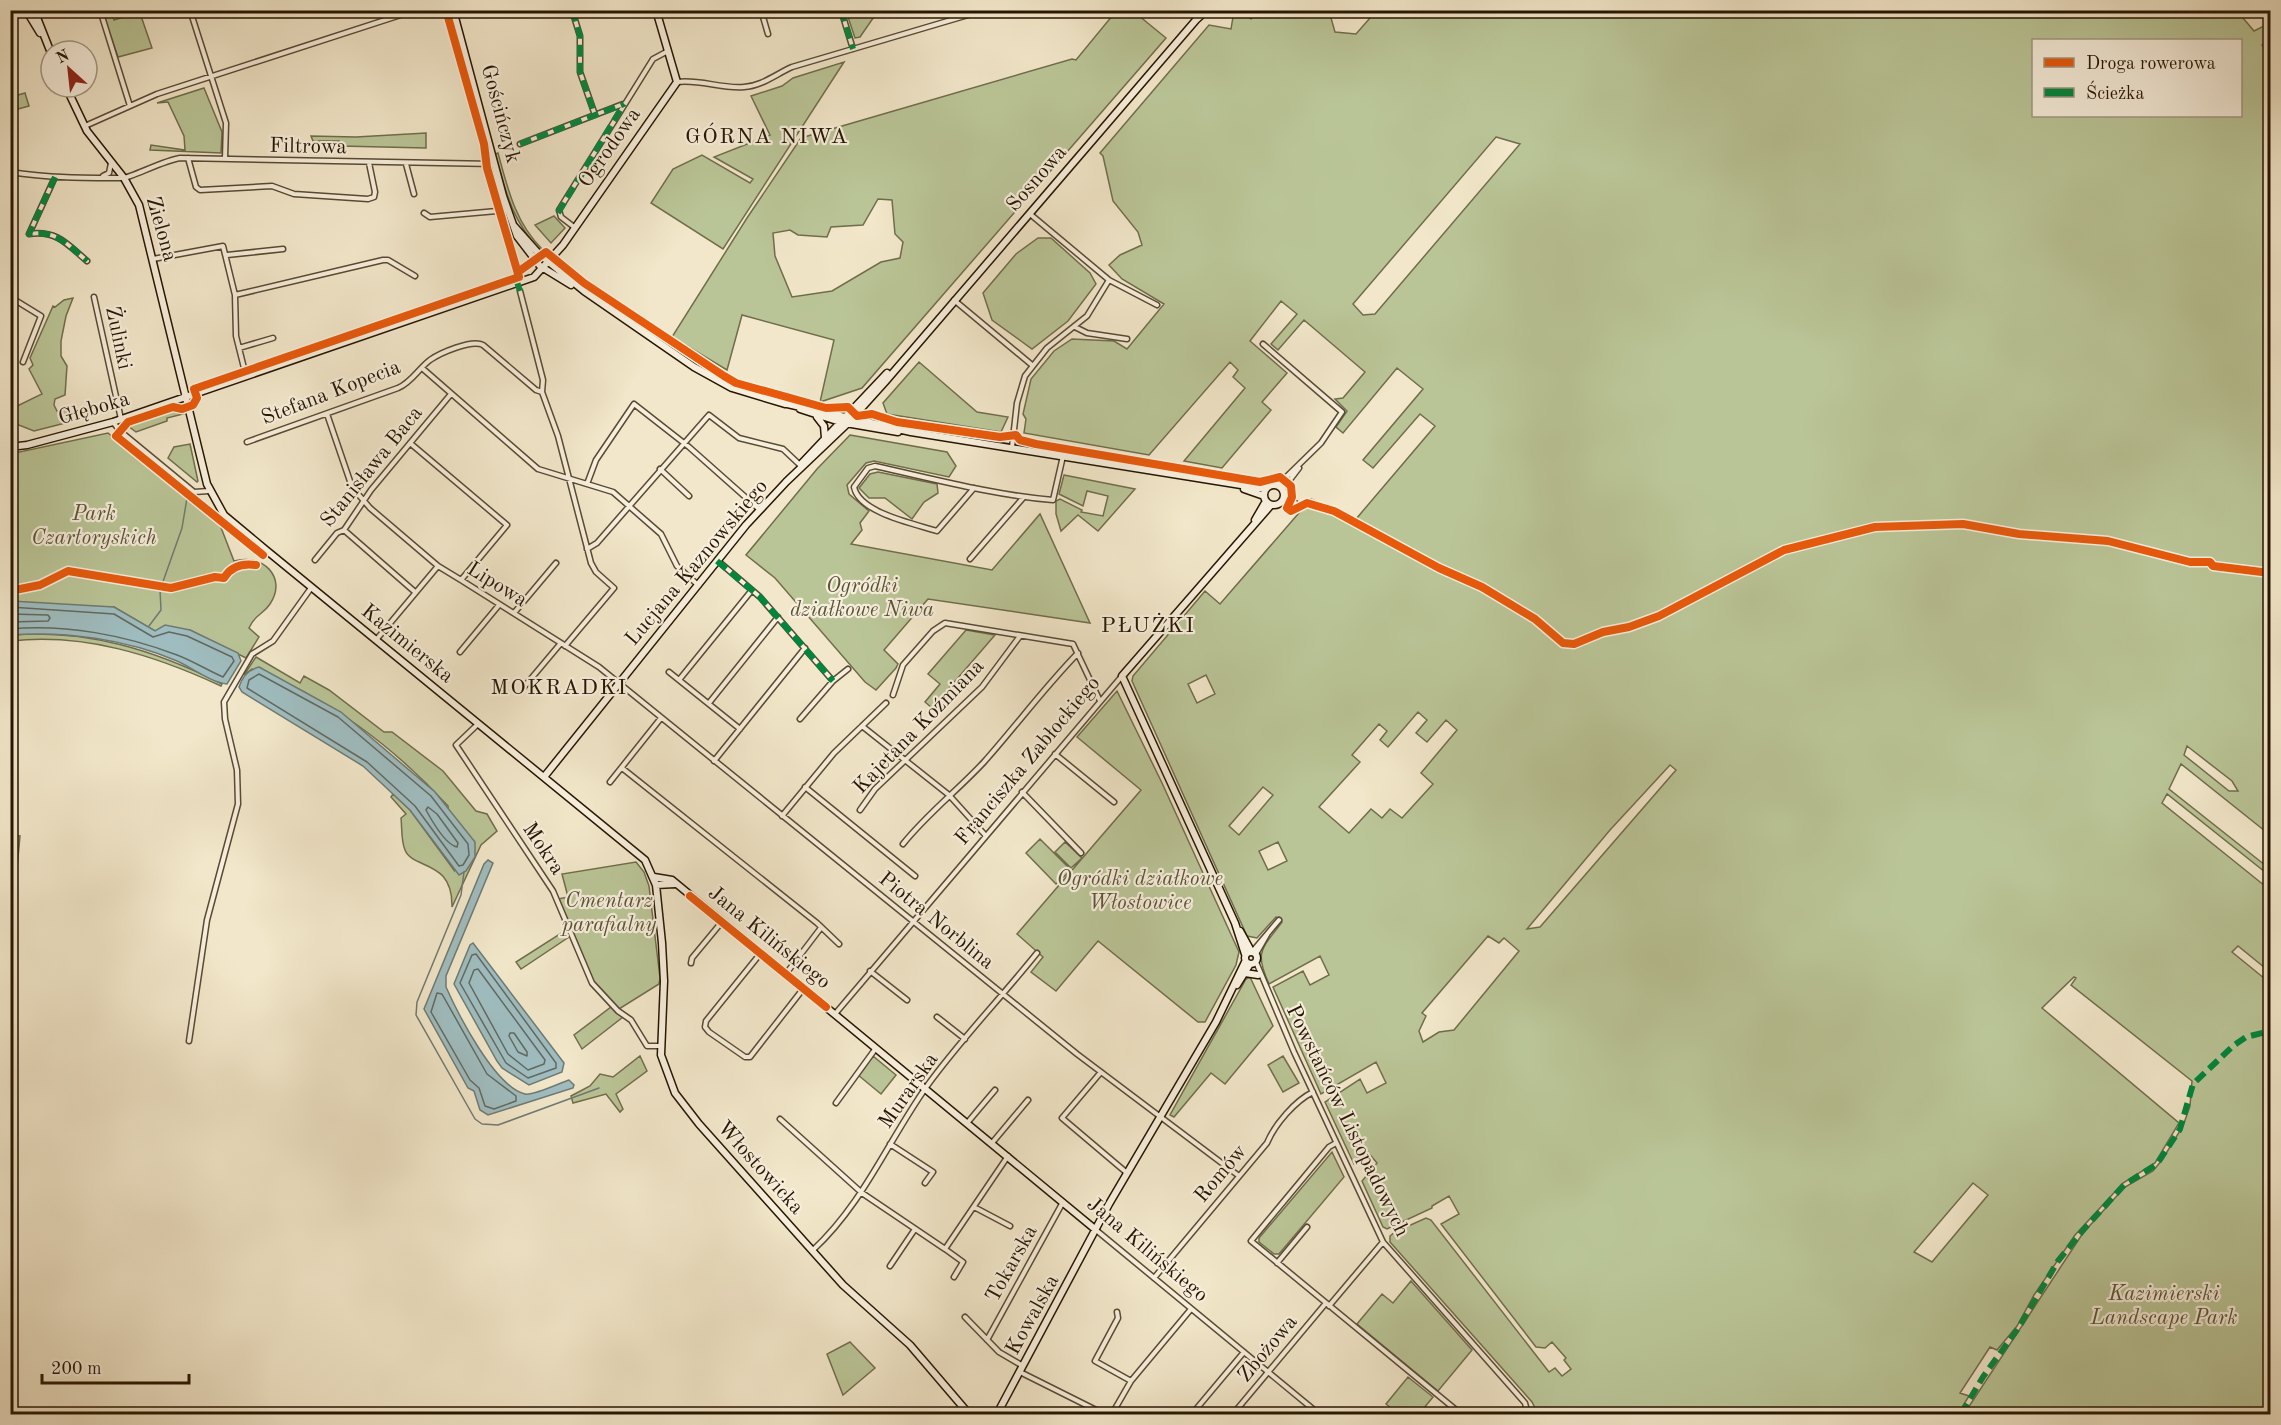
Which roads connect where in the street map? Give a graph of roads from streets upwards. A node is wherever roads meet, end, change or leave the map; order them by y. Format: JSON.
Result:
{"nodes":[{"id":1,"x":26,"y":10,"type":"edge"},
{"id":2,"x":34,"y":10,"type":"edge"},
{"id":3,"x":39,"y":10,"type":"edge"},
{"id":4,"x":100,"y":10,"type":"edge"},
{"id":5,"x":190,"y":10,"type":"edge"},
{"id":6,"x":416,"y":10,"type":"edge"},
{"id":7,"x":453,"y":10,"type":"edge"},
{"id":8,"x":572,"y":10,"type":"edge"},
{"id":9,"x":656,"y":10,"type":"edge"},
{"id":10,"x":761,"y":10,"type":"edge"},
{"id":11,"x":842,"y":10,"type":"edge"},
{"id":12,"x":985,"y":10,"type":"edge"},
{"id":13,"x":1202,"y":10,"type":"edge"},
{"id":14,"x":1207,"y":10,"type":"edge"},
{"id":15,"x":1196,"y":20,"type":"junction"},
{"id":16,"x":40,"y":24,"type":"junction"},
{"id":17,"x":768,"y":34,"type":"dead end"},
{"id":18,"x":44,"y":39,"type":"edge"},
{"id":19,"x":45,"y":39,"type":"edge"},
{"id":20,"x":853,"y":49,"type":"junction"},
{"id":21,"x":668,"y":51,"type":"junction"},
{"id":22,"x":211,"y":77,"type":"junction"},
{"id":23,"x":677,"y":82,"type":"junction"},
{"id":24,"x":71,"y":99,"type":"edge"},
{"id":25,"x":624,"y":104,"type":"junction"},
{"id":26,"x":130,"y":106,"type":"junction"},
{"id":27,"x":595,"y":115,"type":"junction"},
{"id":28,"x":84,"y":127,"type":"junction"},
{"id":29,"x":520,"y":144,"type":"dead end"},
{"id":30,"x":188,"y":158,"type":"junction"},
{"id":31,"x":225,"y":159,"type":"junction"},
{"id":32,"x":111,"y":163,"type":"junction"},
{"id":33,"x":369,"y":163,"type":"junction"},
{"id":34,"x":406,"y":164,"type":"junction"},
{"id":35,"x":495,"y":164,"type":"junction"},
{"id":36,"x":10,"y":172,"type":"edge"},
{"id":37,"x":55,"y":177,"type":"junction"},
{"id":38,"x":99,"y":177,"type":"junction"},
{"id":39,"x":124,"y":178,"type":"junction"},
{"id":40,"x":414,"y":194,"type":"dead end"},
{"id":41,"x":508,"y":210,"type":"junction"},
{"id":42,"x":424,"y":213,"type":"dead end"},
{"id":43,"x":1029,"y":213,"type":"junction"},
{"id":44,"x":514,"y":226,"type":"junction"},
{"id":45,"x":572,"y":230,"type":"junction"},
{"id":46,"x":283,"y":249,"type":"dead end"},
{"id":47,"x":227,"y":255,"type":"junction"},
{"id":48,"x":153,"y":259,"type":"junction"},
{"id":49,"x":87,"y":261,"type":"dead end"},
{"id":50,"x":548,"y":261,"type":"junction"},
{"id":51,"x":542,"y":267,"type":"junction"},
{"id":52,"x":415,"y":276,"type":"dead end"},
{"id":53,"x":1109,"y":280,"type":"junction"},
{"id":54,"x":520,"y":291,"type":"dead end"},
{"id":55,"x":584,"y":291,"type":"junction"},
{"id":56,"x":235,"y":295,"type":"junction"},
{"id":57,"x":10,"y":297,"type":"edge"},
{"id":58,"x":94,"y":297,"type":"dead end"},
{"id":59,"x":954,"y":300,"type":"junction"},
{"id":60,"x":1157,"y":305,"type":"dead end"},
{"id":61,"x":1075,"y":327,"type":"junction"},
{"id":62,"x":273,"y":338,"type":"dead end"},
{"id":63,"x":1126,"y":339,"type":"dead end"},
{"id":64,"x":1263,"y":344,"type":"dead end"},
{"id":65,"x":239,"y":348,"type":"junction"},
{"id":66,"x":903,"y":358,"type":"junction"},
{"id":67,"x":23,"y":362,"type":"dead end"},
{"id":68,"x":1032,"y":365,"type":"junction"},
{"id":69,"x":422,"y":368,"type":"junction"},
{"id":70,"x":246,"y":376,"type":"junction"},
{"id":71,"x":542,"y":392,"type":"junction"},
{"id":72,"x":452,"y":394,"type":"junction"},
{"id":73,"x":186,"y":397,"type":"junction"},
{"id":74,"x":783,"y":403,"type":"junction"},
{"id":75,"x":864,"y":406,"type":"junction"},
{"id":76,"x":327,"y":414,"type":"junction"},
{"id":77,"x":815,"y":414,"type":"junction"},
{"id":78,"x":121,"y":419,"type":"junction"},
{"id":79,"x":846,"y":420,"type":"junction"},
{"id":80,"x":113,"y":422,"type":"junction"},
{"id":81,"x":870,"y":422,"type":"junction"},
{"id":82,"x":911,"y":432,"type":"junction"},
{"id":83,"x":825,"y":438,"type":"junction"},
{"id":84,"x":247,"y":442,"type":"dead end"},
{"id":85,"x":410,"y":443,"type":"junction"},
{"id":86,"x":684,"y":443,"type":"junction"},
{"id":87,"x":10,"y":447,"type":"edge"},
{"id":88,"x":1012,"y":447,"type":"junction"},
{"id":89,"x":1064,"y":456,"type":"junction"},
{"id":90,"x":801,"y":467,"type":"junction"},
{"id":91,"x":660,"y":469,"type":"junction"},
{"id":92,"x":568,"y":479,"type":"junction"},
{"id":93,"x":587,"y":484,"type":"junction"},
{"id":94,"x":974,"y":488,"type":"junction"},
{"id":95,"x":209,"y":491,"type":"junction"},
{"id":96,"x":1282,"y":493,"type":"junction"},
{"id":97,"x":689,"y":496,"type":"dead end"},
{"id":98,"x":1023,"y":498,"type":"junction"},
{"id":99,"x":1267,"y":498,"type":"junction"},
{"id":100,"x":363,"y":502,"type":"junction"},
{"id":101,"x":628,"y":505,"type":"junction"},
{"id":102,"x":760,"y":510,"type":"junction"},
{"id":103,"x":344,"y":530,"type":"junction"},
{"id":104,"x":587,"y":549,"type":"junction"},
{"id":105,"x":970,"y":559,"type":"dead end"},
{"id":106,"x":315,"y":560,"type":"dead end"},
{"id":107,"x":717,"y":561,"type":"junction"},
{"id":108,"x":556,"y":563,"type":"dead end"},
{"id":109,"x":438,"y":566,"type":"junction"},
{"id":110,"x":461,"y":580,"type":"junction"},
{"id":111,"x":698,"y":585,"type":"junction"},
{"id":112,"x":311,"y":588,"type":"junction"},
{"id":113,"x":752,"y":590,"type":"junction"},
{"id":114,"x":415,"y":592,"type":"junction"},
{"id":115,"x":500,"y":605,"type":"junction"},
{"id":116,"x":514,"y":613,"type":"junction"},
{"id":117,"x":778,"y":617,"type":"junction"},
{"id":118,"x":1020,"y":636,"type":"junction"},
{"id":119,"x":376,"y":640,"type":"junction"},
{"id":120,"x":563,"y":644,"type":"junction"},
{"id":121,"x":805,"y":648,"type":"junction"},
{"id":122,"x":460,"y":652,"type":"dead end"},
{"id":123,"x":1078,"y":653,"type":"junction"},
{"id":124,"x":848,"y":669,"type":"dead end"},
{"id":125,"x":669,"y":672,"type":"dead end"},
{"id":126,"x":1122,"y":676,"type":"junction"},
{"id":127,"x":679,"y":680,"type":"junction"},
{"id":128,"x":833,"y":681,"type":"junction"},
{"id":129,"x":619,"y":684,"type":"junction"},
{"id":130,"x":524,"y":687,"type":"dead end"},
{"id":131,"x":893,"y":695,"type":"dead end"},
{"id":132,"x":1100,"y":701,"type":"junction"},
{"id":133,"x":709,"y":703,"type":"junction"},
{"id":134,"x":886,"y":703,"type":"dead end"},
{"id":135,"x":661,"y":718,"type":"junction"},
{"id":136,"x":800,"y":719,"type":"dead end"},
{"id":137,"x":479,"y":724,"type":"junction"},
{"id":138,"x":862,"y":726,"type":"junction"},
{"id":139,"x":740,"y":729,"type":"junction"},
{"id":140,"x":1055,"y":754,"type":"junction"},
{"id":141,"x":905,"y":760,"type":"junction"},
{"id":142,"x":714,"y":761,"type":"junction"},
{"id":143,"x":622,"y":768,"type":"junction"},
{"id":144,"x":544,"y":777,"type":"junction"},
{"id":145,"x":610,"y":782,"type":"dead end"},
{"id":146,"x":805,"y":787,"type":"junction"},
{"id":147,"x":1022,"y":792,"type":"junction"},
{"id":148,"x":949,"y":795,"type":"junction"},
{"id":149,"x":1114,"y":802,"type":"dead end"},
{"id":150,"x":860,"y":810,"type":"dead end"},
{"id":151,"x":782,"y":816,"type":"junction"},
{"id":152,"x":986,"y":836,"type":"junction"},
{"id":153,"x":903,"y":844,"type":"dead end"},
{"id":154,"x":1081,"y":853,"type":"dead end"},
{"id":155,"x":915,"y":876,"type":"dead end"},
{"id":156,"x":655,"y":881,"type":"junction"},
{"id":157,"x":1279,"y":920,"type":"dead end"},
{"id":158,"x":912,"y":922,"type":"junction"},
{"id":159,"x":722,"y":923,"type":"junction"},
{"id":160,"x":1235,"y":923,"type":"junction"},
{"id":161,"x":820,"y":929,"type":"junction"},
{"id":162,"x":1268,"y":933,"type":"junction"},
{"id":163,"x":1247,"y":942,"type":"junction"},
{"id":164,"x":1258,"y":943,"type":"junction"},
{"id":165,"x":839,"y":944,"type":"dead end"},
{"id":166,"x":1038,"y":953,"type":"dead end"},
{"id":167,"x":760,"y":954,"type":"junction"},
{"id":168,"x":1251,"y":958,"type":"junction"},
{"id":169,"x":691,"y":963,"type":"dead end"},
{"id":170,"x":870,"y":971,"type":"junction"},
{"id":171,"x":1245,"y":973,"type":"junction"},
{"id":172,"x":785,"y":975,"type":"junction"},
{"id":173,"x":1259,"y":977,"type":"junction"},
{"id":174,"x":1234,"y":988,"type":"junction"},
{"id":175,"x":803,"y":989,"type":"junction"},
{"id":176,"x":1002,"y":994,"type":"junction"},
{"id":177,"x":907,"y":1000,"type":"dead end"},
{"id":178,"x":835,"y":1014,"type":"junction"},
{"id":179,"x":937,"y":1017,"type":"dead end"},
{"id":180,"x":965,"y":1039,"type":"junction"},
{"id":181,"x":189,"y":1041,"type":"dead end"},
{"id":182,"x":660,"y":1046,"type":"junction"},
{"id":183,"x":876,"y":1047,"type":"junction"},
{"id":184,"x":1101,"y":1072,"type":"junction"},
{"id":185,"x":926,"y":1088,"type":"junction"},
{"id":186,"x":995,"y":1090,"type":"dead end"},
{"id":187,"x":1313,"y":1092,"type":"junction"},
{"id":188,"x":1028,"y":1100,"type":"dead end"},
{"id":189,"x":836,"y":1103,"type":"dead end"},
{"id":190,"x":1162,"y":1116,"type":"junction"},
{"id":191,"x":780,"y":1119,"type":"dead end"},
{"id":192,"x":968,"y":1122,"type":"junction"},
{"id":193,"x":992,"y":1143,"type":"junction"},
{"id":194,"x":1336,"y":1143,"type":"junction"},
{"id":195,"x":890,"y":1144,"type":"junction"},
{"id":196,"x":1008,"y":1156,"type":"junction"},
{"id":197,"x":1128,"y":1174,"type":"junction"},
{"id":198,"x":1239,"y":1176,"type":"junction"},
{"id":199,"x":925,"y":1183,"type":"dead end"},
{"id":200,"x":862,"y":1193,"type":"junction"},
{"id":201,"x":1063,"y":1202,"type":"junction"},
{"id":202,"x":974,"y":1206,"type":"junction"},
{"id":203,"x":1010,"y":1226,"type":"dead end"},
{"id":204,"x":1307,"y":1227,"type":"dead end"},
{"id":205,"x":915,"y":1229,"type":"junction"},
{"id":206,"x":1096,"y":1230,"type":"junction"},
{"id":207,"x":1383,"y":1242,"type":"junction"},
{"id":208,"x":945,"y":1249,"type":"junction"},
{"id":209,"x":812,"y":1251,"type":"junction"},
{"id":210,"x":1277,"y":1263,"type":"junction"},
{"id":211,"x":890,"y":1266,"type":"dead end"},
{"id":212,"x":954,"y":1277,"type":"dead end"},
{"id":213,"x":1154,"y":1278,"type":"junction"},
{"id":214,"x":1327,"y":1304,"type":"junction"},
{"id":215,"x":1191,"y":1309,"type":"junction"},
{"id":216,"x":1117,"y":1312,"type":"dead end"},
{"id":217,"x":965,"y":1317,"type":"dead end"},
{"id":218,"x":987,"y":1340,"type":"junction"},
{"id":219,"x":1244,"y":1352,"type":"junction"},
{"id":220,"x":1022,"y":1369,"type":"junction"},
{"id":221,"x":1268,"y":1372,"type":"junction"},
{"id":222,"x":1131,"y":1381,"type":"junction"},
{"id":223,"x":969,"y":1414,"type":"edge"},
{"id":224,"x":997,"y":1414,"type":"edge"},
{"id":225,"x":1104,"y":1414,"type":"edge"},
{"id":226,"x":1112,"y":1414,"type":"edge"},
{"id":227,"x":1192,"y":1414,"type":"edge"},
{"id":228,"x":1233,"y":1414,"type":"edge"},
{"id":229,"x":1319,"y":1414,"type":"edge"},
{"id":230,"x":1461,"y":1414,"type":"edge"},
{"id":231,"x":1525,"y":1414,"type":"edge"}],
"edges":[{"from":1,"to":18,"type":"street"},
{"from":2,"to":16,"type":"street"},
{"from":3,"to":16,"type":"street"},
{"from":4,"to":26,"type":"street"},
{"from":5,"to":22,"type":"street"},
{"from":6,"to":22,"type":"street"},
{"from":7,"to":35,"type":"street","name":"Gościńczyk"},
{"from":8,"to":27,"type":"street"},
{"from":9,"to":21,"type":"street"},
{"from":10,"to":17,"type":"street"},
{"from":11,"to":20,"type":"street"},
{"from":12,"to":20,"type":"street"},
{"from":13,"to":15,"type":"street","name":"Sosnowa"},
{"from":14,"to":15,"type":"street","name":"Sosnowa"},
{"from":15,"to":43,"type":"street","name":"Sosnowa"},
{"from":16,"to":19,"type":"street"},
{"from":20,"to":23,"type":"street"},
{"from":21,"to":23,"type":"street"},
{"from":21,"to":25,"type":"street"},
{"from":22,"to":26,"type":"street"},
{"from":22,"to":31,"type":"street"},
{"from":23,"to":45,"type":"street","name":"Ogrodowa"},
{"from":24,"to":28,"type":"street","name":"Zielona"},
{"from":25,"to":27,"type":"street"},
{"from":25,"to":45,"type":"street"},
{"from":26,"to":28,"type":"street"},
{"from":27,"to":29,"type":"street"},
{"from":28,"to":32,"type":"street","name":"Zielona"},
{"from":30,"to":31,"type":"street","name":"Filtrowa"},
{"from":30,"to":33,"type":"street"},
{"from":30,"to":39,"type":"street","name":"Filtrowa"},
{"from":31,"to":33,"type":"street","name":"Filtrowa"},
{"from":32,"to":38,"type":"street"},
{"from":32,"to":39,"type":"street","name":"Zielona"},
{"from":33,"to":34,"type":"street","name":"Filtrowa"},
{"from":34,"to":35,"type":"street","name":"Filtrowa"},
{"from":34,"to":40,"type":"street"},
{"from":35,"to":41,"type":"street","name":"Gościńczyk"},
{"from":36,"to":37,"type":"street"},
{"from":37,"to":38,"type":"street"},
{"from":37,"to":49,"type":"street"},
{"from":38,"to":39,"type":"street"},
{"from":39,"to":48,"type":"street","name":"Zielona"},
{"from":41,"to":42,"type":"street"},
{"from":41,"to":44,"type":"street","name":"Gościńczyk"},
{"from":43,"to":53,"type":"street"},
{"from":43,"to":59,"type":"street","name":"Sosnowa"},
{"from":44,"to":50,"type":"street","name":"Gościńczyk"},
{"from":44,"to":51,"type":"street","name":"Gościńczyk"},
{"from":45,"to":50,"type":"street","name":"Ogrodowa"},
{"from":46,"to":47,"type":"street"},
{"from":47,"to":48,"type":"street"},
{"from":47,"to":56,"type":"street"},
{"from":48,"to":73,"type":"street","name":"Zielona"},
{"from":50,"to":51,"type":"street","name":"Ogrodowa"},
{"from":50,"to":55,"type":"street","name":"Gościńczyk"},
{"from":51,"to":55,"type":"street"},
{"from":51,"to":70,"type":"street","name":"Ogrodowa"},
{"from":52,"to":56,"type":"street"},
{"from":53,"to":60,"type":"street"},
{"from":53,"to":61,"type":"street"},
{"from":54,"to":71,"type":"street"},
{"from":55,"to":74,"type":"street"},
{"from":56,"to":65,"type":"street"},
{"from":57,"to":67,"type":"street"},
{"from":58,"to":78,"type":"street","name":"Żulinki"},
{"from":59,"to":66,"type":"street","name":"Sosnowa"},
{"from":59,"to":68,"type":"street"},
{"from":61,"to":63,"type":"street"},
{"from":61,"to":68,"type":"street"},
{"from":62,"to":65,"type":"street"},
{"from":64,"to":96,"type":"street"},
{"from":65,"to":70,"type":"street"},
{"from":66,"to":75,"type":"street","name":"Sosnowa"},
{"from":66,"to":79,"type":"street","name":"Sosnowa"},
{"from":68,"to":88,"type":"street"},
{"from":69,"to":71,"type":"street","name":"Stefana Kopecia"},
{"from":69,"to":72,"type":"street"},
{"from":69,"to":76,"type":"street","name":"Stefana Kopecia"},
{"from":70,"to":73,"type":"street","name":"Głęboka"},
{"from":71,"to":92,"type":"street"},
{"from":72,"to":85,"type":"street","name":"Stanisława Baca"},
{"from":72,"to":92,"type":"street"},
{"from":73,"to":78,"type":"street","name":"Głęboka"},
{"from":73,"to":95,"type":"street","name":"Kazimierska"},
{"from":74,"to":77,"type":"street"},
{"from":74,"to":79,"type":"street"},
{"from":75,"to":79,"type":"street","name":"Sosnowa"},
{"from":75,"to":81,"type":"street"},
{"from":76,"to":84,"type":"street","name":"Stefana Kopecia"},
{"from":76,"to":100,"type":"street"},
{"from":77,"to":79,"type":"street"},
{"from":77,"to":83,"type":"street"},
{"from":78,"to":80,"type":"street","name":"Głęboka"},
{"from":79,"to":81,"type":"street"},
{"from":79,"to":82,"type":"street"},
{"from":79,"to":83,"type":"street","name":"Lucjana Kaznowskiego"},
{"from":79,"to":90,"type":"street","name":"Lucjana Kaznowskiego"},
{"from":80,"to":87,"type":"street","name":"Głęboka"},
{"from":80,"to":95,"type":"street"},
{"from":81,"to":82,"type":"street"},
{"from":82,"to":88,"type":"street"},
{"from":83,"to":90,"type":"street","name":"Lucjana Kaznowskiego"},
{"from":85,"to":100,"type":"street","name":"Stanisława Baca"},
{"from":85,"to":110,"type":"street"},
{"from":86,"to":90,"type":"street"},
{"from":86,"to":91,"type":"street"},
{"from":86,"to":93,"type":"street"},
{"from":86,"to":102,"type":"street"},
{"from":88,"to":89,"type":"street"},
{"from":89,"to":98,"type":"street"},
{"from":89,"to":99,"type":"street"},
{"from":90,"to":102,"type":"street","name":"Lucjana Kaznowskiego"},
{"from":91,"to":97,"type":"street"},
{"from":91,"to":101,"type":"street"},
{"from":92,"to":93,"type":"street"},
{"from":92,"to":104,"type":"street"},
{"from":93,"to":101,"type":"street"},
{"from":94,"to":94,"type":"street"},
{"from":94,"to":98,"type":"street"},
{"from":95,"to":112,"type":"street","name":"Kazimierska"},
{"from":96,"to":99,"type":"street"},
{"from":96,"to":99,"type":"street"},
{"from":98,"to":105,"type":"street"},
{"from":99,"to":126,"type":"street","name":"Franciszka Zabłockiego"},
{"from":100,"to":103,"type":"street","name":"Stanisława Baca"},
{"from":100,"to":109,"type":"street"},
{"from":101,"to":104,"type":"street"},
{"from":101,"to":111,"type":"street"},
{"from":102,"to":107,"type":"street","name":"Lucjana Kaznowskiego"},
{"from":103,"to":106,"type":"street","name":"Stanisława Baca"},
{"from":103,"to":114,"type":"street"},
{"from":104,"to":120,"type":"street"},
{"from":107,"to":111,"type":"street","name":"Lucjana Kaznowskiego"},
{"from":107,"to":113,"type":"street"},
{"from":108,"to":116,"type":"street"},
{"from":109,"to":110,"type":"street","name":"Lipowa"},
{"from":109,"to":114,"type":"street","name":"Lipowa"},
{"from":110,"to":115,"type":"street","name":"Lipowa"},
{"from":111,"to":129,"type":"street","name":"Lucjana Kaznowskiego"},
{"from":112,"to":119,"type":"street","name":"Kazimierska"},
{"from":112,"to":181,"type":"street"},
{"from":113,"to":117,"type":"street"},
{"from":113,"to":127,"type":"street"},
{"from":114,"to":119,"type":"street","name":"Lipowa"},
{"from":115,"to":116,"type":"street","name":"Lipowa"},
{"from":115,"to":122,"type":"street"},
{"from":116,"to":120,"type":"street","name":"Lipowa"},
{"from":117,"to":121,"type":"street"},
{"from":117,"to":133,"type":"street"},
{"from":118,"to":123,"type":"street"},
{"from":118,"to":131,"type":"street"},
{"from":118,"to":141,"type":"street","name":"Kajetana Koźmiana"},
{"from":119,"to":137,"type":"street","name":"Kazimierska"},
{"from":120,"to":129,"type":"street","name":"Lipowa"},
{"from":120,"to":130,"type":"street"},
{"from":121,"to":128,"type":"street"},
{"from":121,"to":139,"type":"street"},
{"from":123,"to":132,"type":"street"},
{"from":123,"to":148,"type":"street"},
{"from":124,"to":128,"type":"street"},
{"from":125,"to":127,"type":"street"},
{"from":126,"to":132,"type":"street","name":"Franciszka Zabłockiego"},
{"from":126,"to":160,"type":"street","name":"Powstańców Listopadowych"},
{"from":127,"to":133,"type":"street"},
{"from":128,"to":136,"type":"street"},
{"from":129,"to":135,"type":"street","name":"Piotra Norblina"},
{"from":129,"to":144,"type":"street","name":"Lucjana Kaznowskiego"},
{"from":132,"to":140,"type":"street","name":"Franciszka Zabłockiego"},
{"from":133,"to":139,"type":"street"},
{"from":134,"to":138,"type":"street"},
{"from":135,"to":142,"type":"street","name":"Piotra Norblina"},
{"from":135,"to":143,"type":"street"},
{"from":137,"to":144,"type":"street","name":"Kazimierska"},
{"from":137,"to":182,"type":"street","name":"Mokra"},
{"from":138,"to":141,"type":"street"},
{"from":138,"to":146,"type":"street"},
{"from":139,"to":142,"type":"street"},
{"from":140,"to":147,"type":"street","name":"Franciszka Zabłockiego"},
{"from":140,"to":149,"type":"street"},
{"from":141,"to":148,"type":"street"},
{"from":141,"to":150,"type":"street","name":"Kajetana Koźmiana"},
{"from":142,"to":151,"type":"street","name":"Piotra Norblina"},
{"from":143,"to":145,"type":"street"},
{"from":143,"to":161,"type":"street"},
{"from":144,"to":156,"type":"street","name":"Kazimierska"},
{"from":146,"to":151,"type":"street"},
{"from":146,"to":155,"type":"street"},
{"from":147,"to":152,"type":"street","name":"Franciszka Zabłockiego"},
{"from":147,"to":154,"type":"street"},
{"from":148,"to":152,"type":"street"},
{"from":148,"to":153,"type":"street"},
{"from":151,"to":158,"type":"street","name":"Piotra Norblina"},
{"from":152,"to":158,"type":"street","name":"Franciszka Zabłockiego"},
{"from":156,"to":159,"type":"street","name":"Jana Kilińskiego"},
{"from":156,"to":182,"type":"street","name":"Włostowicka"},
{"from":157,"to":162,"type":"street"},
{"from":158,"to":170,"type":"street","name":"Franciszka Zabłockiego"},
{"from":158,"to":176,"type":"street","name":"Piotra Norblina"},
{"from":159,"to":167,"type":"street","name":"Jana Kilińskiego"},
{"from":159,"to":169,"type":"street"},
{"from":160,"to":163,"type":"street","name":"Powstańców Listopadowych"},
{"from":160,"to":168,"type":"street","name":"Powstańców Listopadowych"},
{"from":161,"to":165,"type":"street"},
{"from":161,"to":172,"type":"street"},
{"from":162,"to":164,"type":"street"},
{"from":162,"to":168,"type":"street"},
{"from":163,"to":164,"type":"street"},
{"from":163,"to":168,"type":"street","name":"Powstańców Listopadowych"},
{"from":164,"to":168,"type":"street"},
{"from":166,"to":176,"type":"street","name":"Murarska"},
{"from":167,"to":172,"type":"street","name":"Jana Kilińskiego"},
{"from":167,"to":175,"type":"street"},
{"from":168,"to":171,"type":"street"},
{"from":168,"to":173,"type":"street","name":"Powstańców Listopadowych"},
{"from":168,"to":174,"type":"street"},
{"from":170,"to":177,"type":"street"},
{"from":170,"to":178,"type":"street","name":"Franciszka Zabłockiego"},
{"from":171,"to":173,"type":"street"},
{"from":171,"to":174,"type":"street"},
{"from":172,"to":175,"type":"street","name":"Jana Kilińskiego"},
{"from":173,"to":187,"type":"street","name":"Powstańców Listopadowych"},
{"from":174,"to":190,"type":"street","name":"Kowalska"},
{"from":175,"to":178,"type":"street","name":"Jana Kilińskiego"},
{"from":176,"to":180,"type":"street","name":"Murarska"},
{"from":176,"to":184,"type":"street","name":"Piotra Norblina"},
{"from":178,"to":183,"type":"street","name":"Jana Kilińskiego"},
{"from":179,"to":180,"type":"street"},
{"from":180,"to":185,"type":"street","name":"Murarska"},
{"from":182,"to":209,"type":"street","name":"Włostowicka"},
{"from":183,"to":185,"type":"street","name":"Jana Kilińskiego"},
{"from":183,"to":189,"type":"street"},
{"from":184,"to":190,"type":"street","name":"Piotra Norblina"},
{"from":184,"to":197,"type":"street"},
{"from":185,"to":192,"type":"street","name":"Jana Kilińskiego"},
{"from":185,"to":195,"type":"street","name":"Murarska"},
{"from":186,"to":192,"type":"street"},
{"from":187,"to":194,"type":"street","name":"Powstańców Listopadowych"},
{"from":187,"to":198,"type":"street","name":"Romów"},
{"from":188,"to":193,"type":"street"},
{"from":190,"to":197,"type":"street","name":"Kowalska"},
{"from":190,"to":198,"type":"street","name":"Piotra Norblina"},
{"from":191,"to":200,"type":"street"},
{"from":192,"to":193,"type":"street","name":"Jana Kilińskiego"},
{"from":193,"to":196,"type":"street","name":"Jana Kilińskiego"},
{"from":194,"to":207,"type":"street","name":"Powstańców Listopadowych"},
{"from":194,"to":210,"type":"street"},
{"from":195,"to":199,"type":"street"},
{"from":195,"to":200,"type":"street","name":"Murarska"},
{"from":196,"to":201,"type":"street","name":"Jana Kilińskiego"},
{"from":196,"to":202,"type":"street"},
{"from":197,"to":206,"type":"street","name":"Kowalska"},
{"from":198,"to":213,"type":"street","name":"Romów"},
{"from":200,"to":205,"type":"street"},
{"from":200,"to":209,"type":"street","name":"Murarska"},
{"from":201,"to":206,"type":"street","name":"Jana Kilińskiego"},
{"from":201,"to":218,"type":"street","name":"Tokarska"},
{"from":202,"to":203,"type":"street"},
{"from":202,"to":208,"type":"street"},
{"from":204,"to":210,"type":"street"},
{"from":205,"to":208,"type":"street"},
{"from":205,"to":211,"type":"street"},
{"from":206,"to":213,"type":"street","name":"Jana Kilińskiego"},
{"from":206,"to":220,"type":"street","name":"Kowalska"},
{"from":207,"to":214,"type":"street","name":"Zbożowa"},
{"from":207,"to":231,"type":"street","name":"Powstańców Listopadowych"},
{"from":208,"to":212,"type":"street"},
{"from":209,"to":223,"type":"street","name":"Włostowicka"},
{"from":210,"to":214,"type":"street"},
{"from":213,"to":215,"type":"street","name":"Jana Kilińskiego"},
{"from":214,"to":221,"type":"street","name":"Zbożowa"},
{"from":214,"to":230,"type":"street"},
{"from":215,"to":219,"type":"street","name":"Jana Kilińskiego"},
{"from":215,"to":222,"type":"street"},
{"from":216,"to":222,"type":"street"},
{"from":217,"to":218,"type":"street"},
{"from":218,"to":220,"type":"street"},
{"from":219,"to":221,"type":"street","name":"Jana Kilińskiego"},
{"from":219,"to":227,"type":"street"},
{"from":220,"to":224,"type":"street","name":"Kowalska"},
{"from":220,"to":225,"type":"street"},
{"from":221,"to":228,"type":"street","name":"Zbożowa"},
{"from":221,"to":229,"type":"street","name":"Jana Kilińskiego"},
{"from":222,"to":226,"type":"street"}]}
